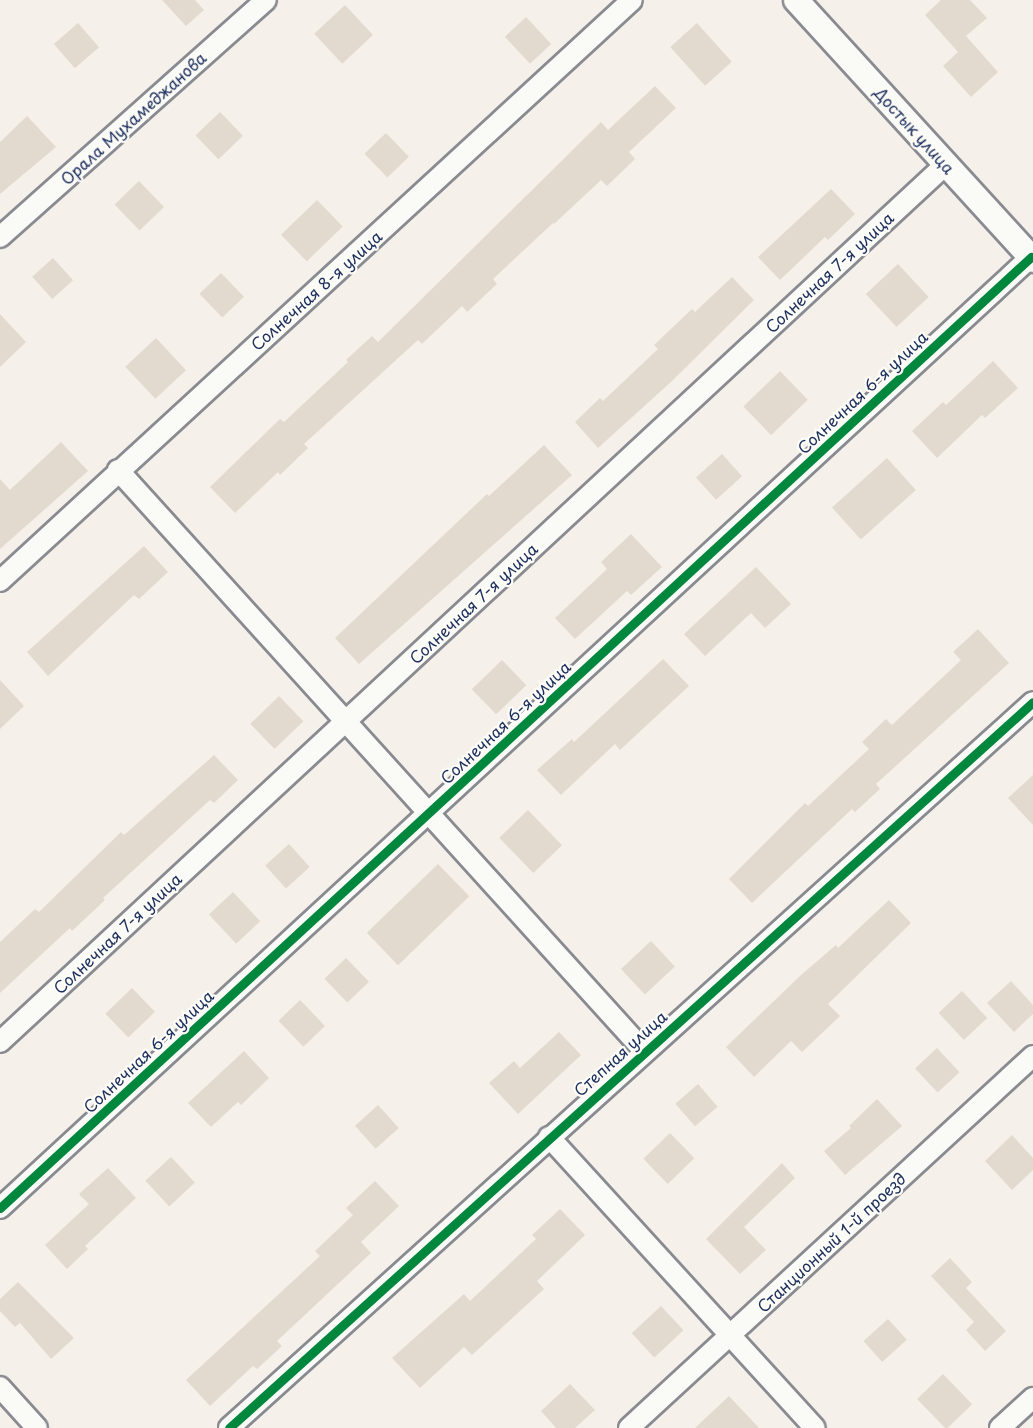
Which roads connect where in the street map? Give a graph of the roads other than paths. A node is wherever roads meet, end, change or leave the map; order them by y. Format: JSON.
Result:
{"nodes":[{"id":1,"x":266,"y":0,"type":"edge"},
{"id":2,"x":632,"y":0,"type":"edge"},
{"id":3,"x":796,"y":0,"type":"edge"},
{"id":4,"x":946,"y":164,"type":"junction"},
{"id":5,"x":0,"y":237,"type":"edge"},
{"id":6,"x":1032,"y":258,"type":"edge"},
{"id":7,"x":118,"y":470,"type":"junction"},
{"id":8,"x":0,"y":581,"type":"edge"},
{"id":9,"x":1033,"y":702,"type":"edge"},
{"id":10,"x":345,"y":720,"type":"junction"},
{"id":11,"x":429,"y":813,"type":"junction"},
{"id":12,"x":0,"y":1042,"type":"edge"},
{"id":13,"x":644,"y":1051,"type":"junction"},
{"id":14,"x":1033,"y":1056,"type":"edge"},
{"id":15,"x":549,"y":1137,"type":"junction"},
{"id":16,"x":0,"y":1208,"type":"edge"},
{"id":17,"x":730,"y":1335,"type":"junction"},
{"id":18,"x":0,"y":1387,"type":"edge"},
{"id":19,"x":1033,"y":1398,"type":"edge"},
{"id":20,"x":37,"y":1428,"type":"edge"},
{"id":21,"x":229,"y":1428,"type":"edge"},
{"id":22,"x":629,"y":1428,"type":"edge"},
{"id":23,"x":815,"y":1428,"type":"edge"},
{"id":24,"x":1000,"y":1428,"type":"edge"}],
"edges":[{"from":1,"to":5,"type":"street","name":"Орала Мухамеджанова"},
{"from":2,"to":7,"type":"street","name":"Солнечная 8-я улица"},
{"from":3,"to":4,"type":"street","name":"Достык улица"},
{"from":4,"to":6,"type":"street","name":"Достык улица"},
{"from":4,"to":10,"type":"street","name":"Солнечная 7-я улица"},
{"from":6,"to":11,"type":"street","name":"Солнечная 6-я улица"},
{"from":7,"to":8,"type":"street","name":"Солнечная 8-я улица"},
{"from":7,"to":10,"type":"street"},
{"from":9,"to":13,"type":"street","name":"Степная улица"},
{"from":10,"to":11,"type":"street"},
{"from":10,"to":12,"type":"street","name":"Солнечная 7-я улица"},
{"from":11,"to":13,"type":"street"},
{"from":11,"to":16,"type":"street","name":"Солнечная 6-я улица"},
{"from":13,"to":15,"type":"street","name":"Степная улица"},
{"from":14,"to":17,"type":"street","name":"Станционный 1-й проезд"},
{"from":15,"to":17,"type":"street"},
{"from":15,"to":21,"type":"street","name":"Степная улица"},
{"from":17,"to":22,"type":"street","name":"Станционный 1-й проезд"},
{"from":17,"to":23,"type":"street"},
{"from":18,"to":20,"type":"street"},
{"from":19,"to":24,"type":"street"}]}
